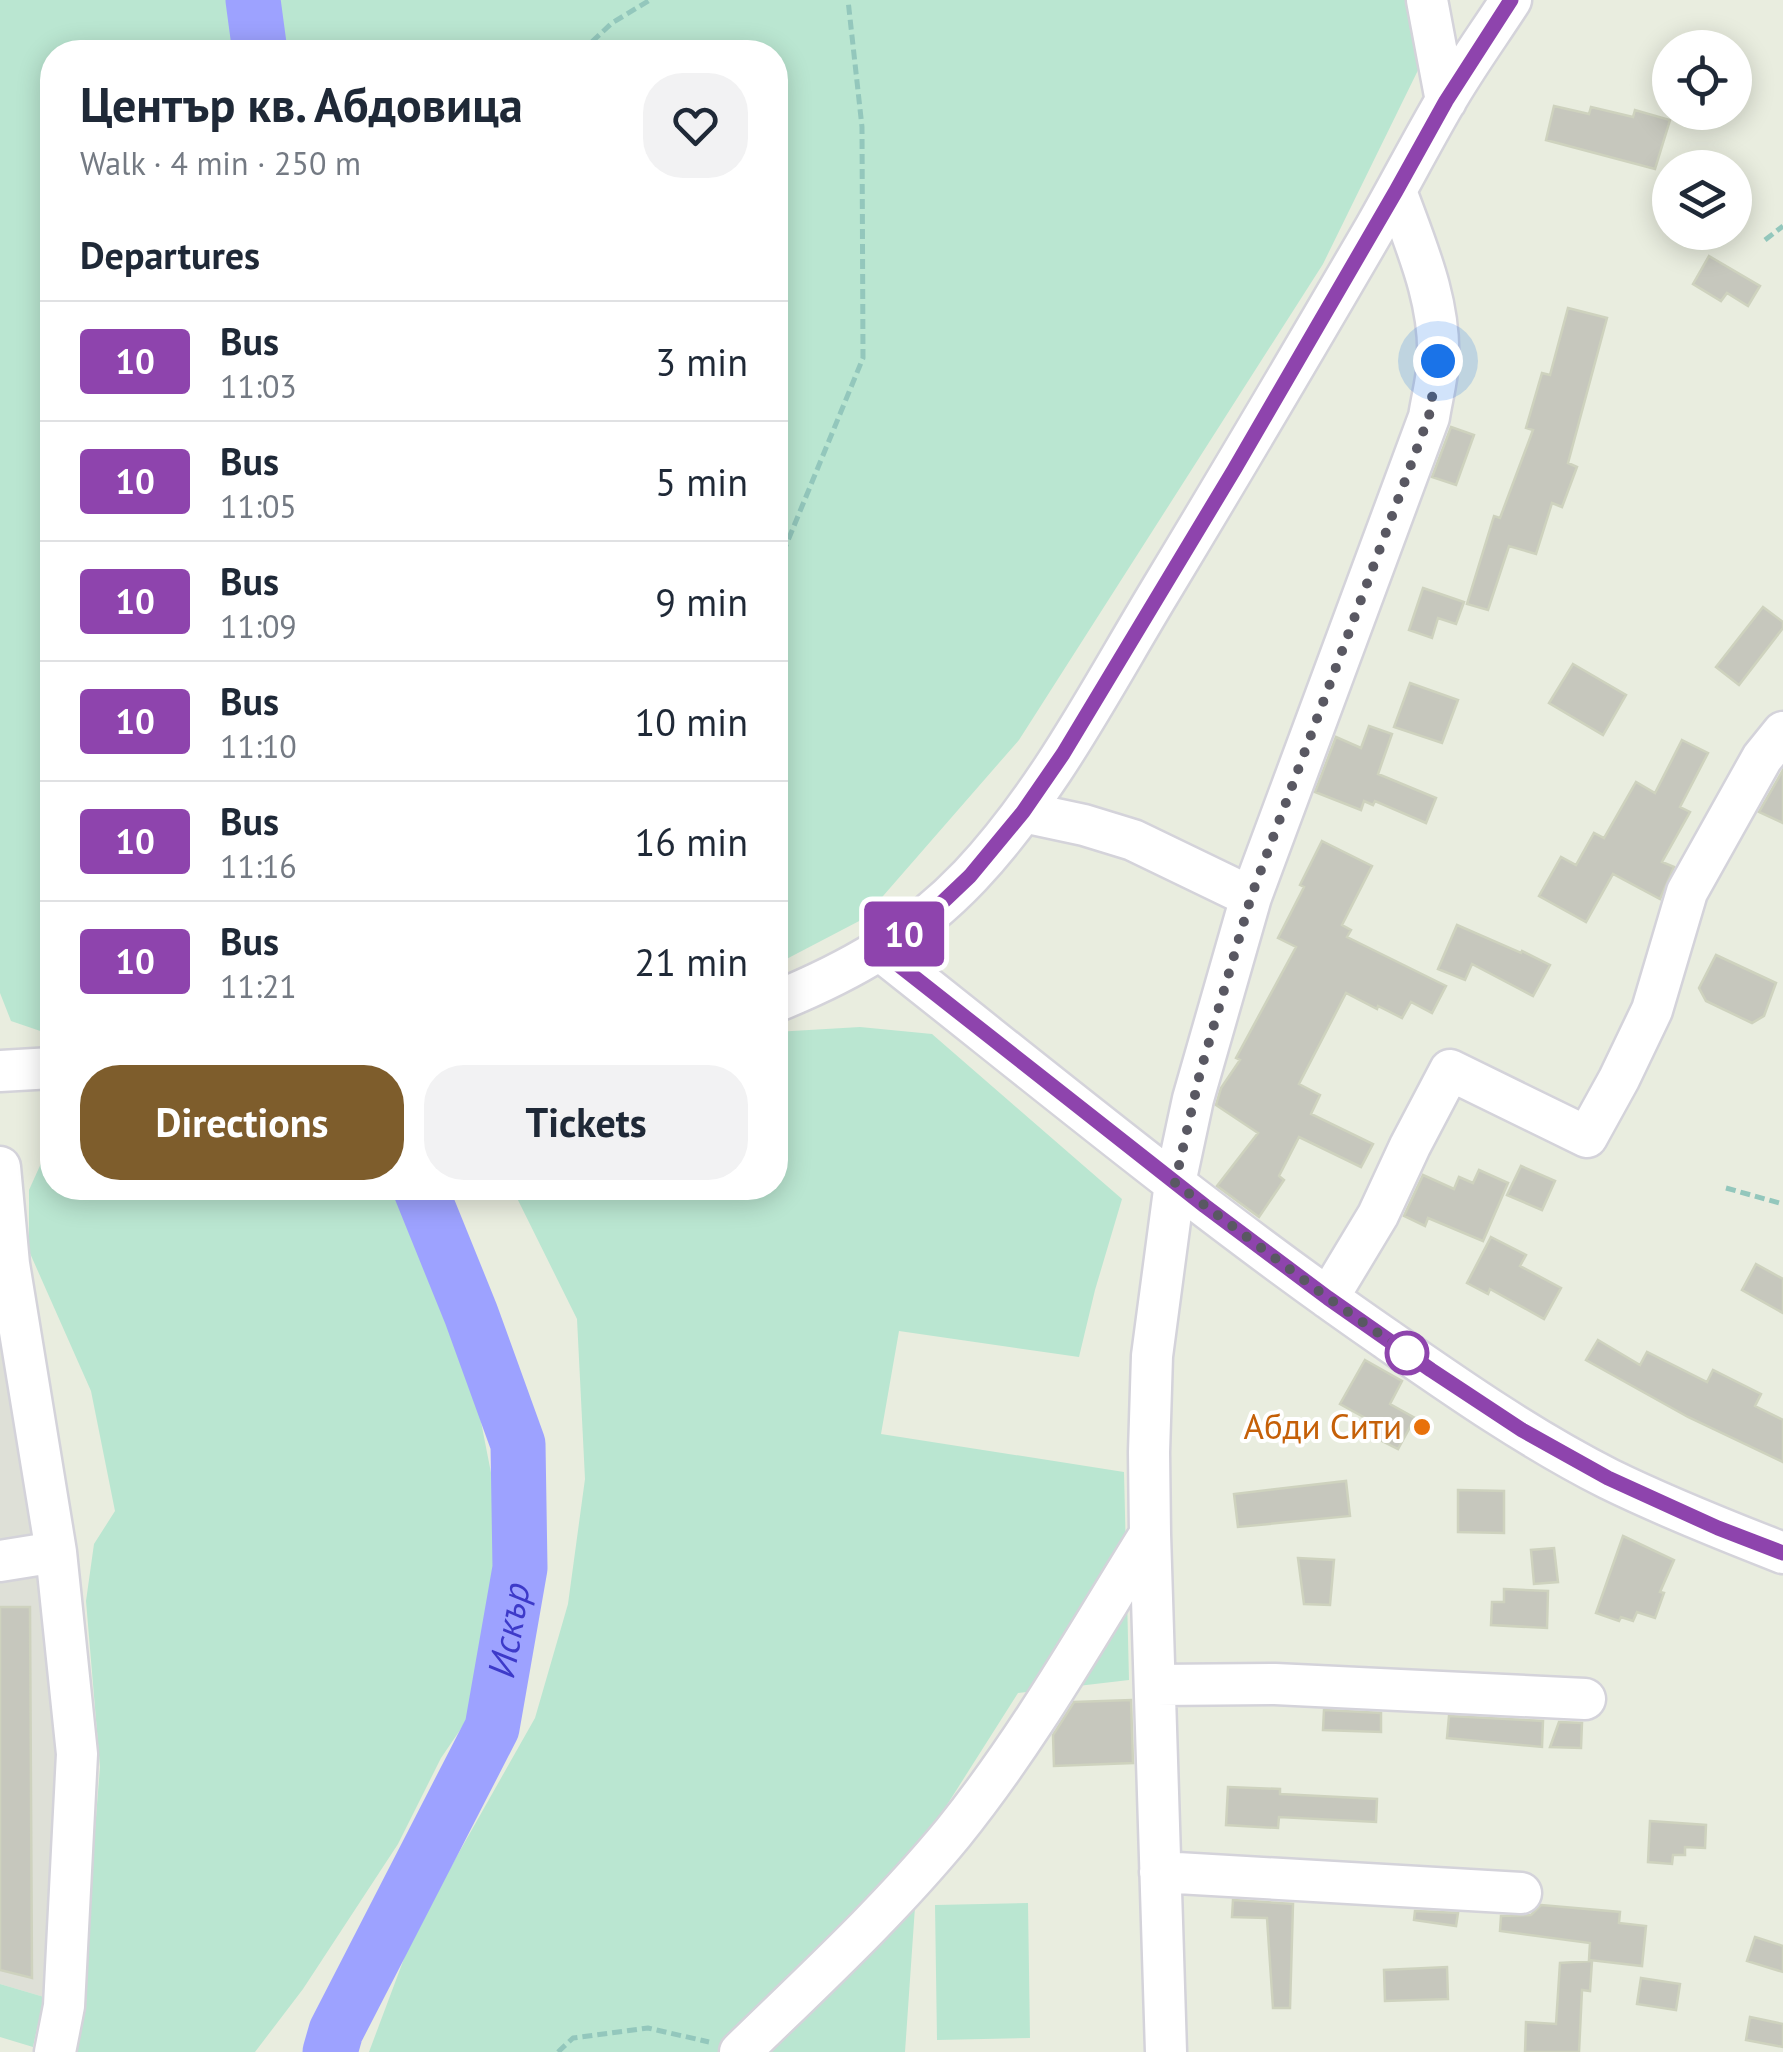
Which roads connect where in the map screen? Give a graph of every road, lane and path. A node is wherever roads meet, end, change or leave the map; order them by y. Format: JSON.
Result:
{"nodes":[{"id":1,"x":650,"y":0,"type":"edge"},
{"id":2,"x":848,"y":0,"type":"edge"},
{"id":3,"x":1427,"y":0,"type":"edge"},
{"id":4,"x":1511,"y":0,"type":"edge"},
{"id":5,"x":594,"y":40,"type":"edge"},
{"id":6,"x":1446,"y":101,"type":"junction"},
{"id":7,"x":1396,"y":191,"type":"junction"},
{"id":8,"x":1783,"y":226,"type":"edge"},
{"id":9,"x":1765,"y":240,"type":"dead end"},
{"id":10,"x":788,"y":541,"type":"edge"},
{"id":11,"x":1783,"y":732,"type":"edge"},
{"id":12,"x":1023,"y":812,"type":"junction"},
{"id":13,"x":1251,"y":897,"type":"junction"},
{"id":14,"x":881,"y":951,"type":"junction"},
{"id":15,"x":788,"y":997,"type":"edge"},
{"id":16,"x":40,"y":1069,"type":"edge"},
{"id":17,"x":0,"y":1071,"type":"edge"},
{"id":18,"x":0,"y":1167,"type":"edge"},
{"id":19,"x":1175,"y":1183,"type":"junction"},
{"id":20,"x":1726,"y":1188,"type":"dead end"},
{"id":21,"x":1783,"y":1204,"type":"edge"},
{"id":22,"x":1328,"y":1298,"type":"junction"},
{"id":23,"x":1150,"y":1534,"type":"junction"},
{"id":24,"x":56,"y":1552,"type":"junction"},
{"id":25,"x":1783,"y":1553,"type":"edge"},
{"id":26,"x":0,"y":1560,"type":"edge"},
{"id":27,"x":1156,"y":1685,"type":"junction"},
{"id":28,"x":1585,"y":1699,"type":"dead end"},
{"id":29,"x":1160,"y":1872,"type":"junction"},
{"id":30,"x":1520,"y":1893,"type":"dead end"},
{"id":31,"x":741,"y":2051,"type":"edge"},
{"id":32,"x":55,"y":2052,"type":"edge"},
{"id":33,"x":558,"y":2052,"type":"edge"},
{"id":34,"x":1166,"y":2052,"type":"edge"}],
"edges":[{"from":1,"to":5,"type":"path"},
{"from":2,"to":10,"type":"path"},
{"from":3,"to":6,"type":"street"},
{"from":4,"to":6,"type":"street"},
{"from":6,"to":7,"type":"street"},
{"from":7,"to":12,"type":"street"},
{"from":7,"to":13,"type":"street"},
{"from":8,"to":9,"type":"path"},
{"from":11,"to":22,"type":"street"},
{"from":12,"to":13,"type":"street"},
{"from":12,"to":14,"type":"street"},
{"from":13,"to":19,"type":"street"},
{"from":14,"to":15,"type":"street"},
{"from":14,"to":19,"type":"street"},
{"from":16,"to":17,"type":"street"},
{"from":18,"to":24,"type":"street"},
{"from":19,"to":22,"type":"street"},
{"from":19,"to":23,"type":"street"},
{"from":20,"to":21,"type":"path"},
{"from":22,"to":25,"type":"street"},
{"from":23,"to":27,"type":"street"},
{"from":23,"to":31,"type":"street"},
{"from":24,"to":26,"type":"street"},
{"from":24,"to":32,"type":"street"},
{"from":27,"to":28,"type":"street"},
{"from":27,"to":29,"type":"street"},
{"from":29,"to":30,"type":"street"},
{"from":29,"to":34,"type":"street"},
{"from":31,"to":33,"type":"path"}]}
